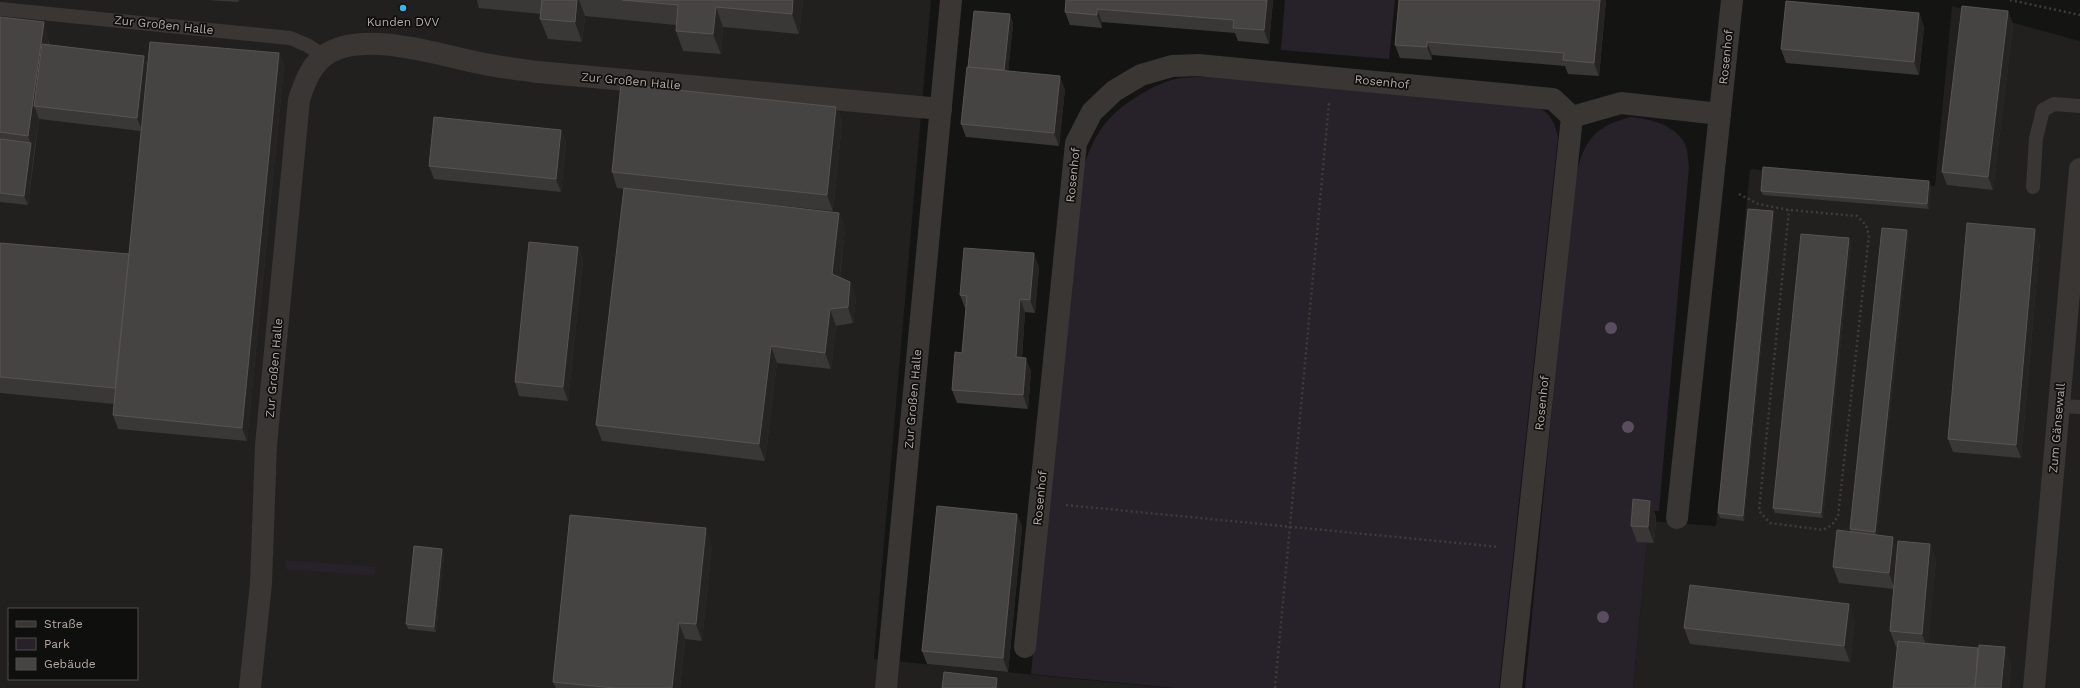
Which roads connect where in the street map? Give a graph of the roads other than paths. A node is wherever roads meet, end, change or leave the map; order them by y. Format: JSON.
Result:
{"nodes":[{"id":1,"x":952,"y":0,"type":"edge"},
{"id":2,"x":1732,"y":0,"type":"edge"},
{"id":3,"x":0,"y":9,"type":"edge"},
{"id":4,"x":324,"y":56,"type":"junction"},
{"id":5,"x":2080,"y":106,"type":"edge"},
{"id":6,"x":941,"y":109,"type":"junction"},
{"id":7,"x":1720,"y":114,"type":"junction"},
{"id":8,"x":1572,"y":118,"type":"junction"},
{"id":9,"x":2080,"y":169,"type":"edge"},
{"id":10,"x":2033,"y":187,"type":"dead end"},
{"id":11,"x":2070,"y":406,"type":"edge"},
{"id":12,"x":1677,"y":518,"type":"dead end"},
{"id":13,"x":1025,"y":647,"type":"dead end"},
{"id":14,"x":250,"y":688,"type":"edge"},
{"id":15,"x":886,"y":688,"type":"edge"},
{"id":16,"x":1511,"y":688,"type":"edge"},
{"id":17,"x":2034,"y":688,"type":"edge"}],
"edges":[{"from":1,"to":6,"type":"street","name":"Zur Großen Halle"},
{"from":2,"to":7,"type":"street","name":"Rosenhof"},
{"from":3,"to":4,"type":"lane","name":"Zur Großen Halle"},
{"from":4,"to":6,"type":"street","name":"Zur Großen Halle"},
{"from":4,"to":14,"type":"street","name":"Zur Großen Halle"},
{"from":5,"to":10,"type":"lane"},
{"from":6,"to":15,"type":"street","name":"Zur Großen Halle"},
{"from":7,"to":8,"type":"street"},
{"from":7,"to":12,"type":"street","name":"Rosenhof"},
{"from":8,"to":13,"type":"street","name":"Rosenhof"},
{"from":8,"to":16,"type":"street","name":"Rosenhof"},
{"from":9,"to":11,"type":"street","name":"Zum Gänsewall"},
{"from":11,"to":17,"type":"street","name":"Zum Gänsewall"}]}
